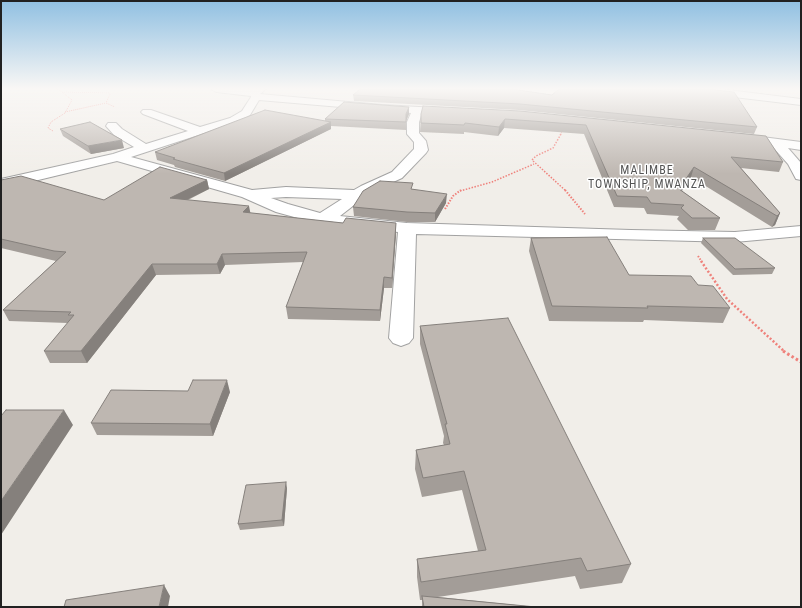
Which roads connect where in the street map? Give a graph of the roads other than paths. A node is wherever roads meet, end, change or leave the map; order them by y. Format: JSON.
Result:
{"nodes":[{"id":1,"x":161,"y":117,"type":"edge"},
{"id":2,"x":239,"y":117,"type":"edge"},
{"id":3,"x":415,"y":117,"type":"edge"},
{"id":4,"x":112,"y":126,"type":"road end"},
{"id":5,"x":200,"y":132,"type":"junction"},
{"id":6,"x":729,"y":137,"type":"edge"},
{"id":7,"x":775,"y":142,"type":"junction"},
{"id":8,"x":801,"y":146,"type":"edge"},
{"id":9,"x":146,"y":149,"type":"junction"},
{"id":10,"x":117,"y":157,"type":"junction"},
{"id":11,"x":801,"y":176,"type":"edge"},
{"id":12,"x":1,"y":184,"type":"edge"},
{"id":13,"x":248,"y":194,"type":"junction"},
{"id":14,"x":358,"y":195,"type":"junction"},
{"id":15,"x":322,"y":219,"type":"junction"},
{"id":16,"x":407,"y":228,"type":"junction"},
{"id":17,"x":801,"y":231,"type":"edge"},
{"id":18,"x":402,"y":338,"type":"dead end"}],
"edges":[{"from":1,"to":5,"type":"street"},
{"from":2,"to":5,"type":"street"},
{"from":3,"to":14,"type":"street"},
{"from":4,"to":9,"type":"street"},
{"from":5,"to":9,"type":"street"},
{"from":6,"to":7,"type":"street"},
{"from":7,"to":8,"type":"street"},
{"from":7,"to":11,"type":"street"},
{"from":9,"to":10,"type":"street"},
{"from":10,"to":12,"type":"street"},
{"from":10,"to":13,"type":"street"},
{"from":13,"to":14,"type":"street"},
{"from":13,"to":15,"type":"street"},
{"from":14,"to":15,"type":"street"},
{"from":15,"to":16,"type":"street"},
{"from":16,"to":17,"type":"street"},
{"from":16,"to":18,"type":"street"}]}
